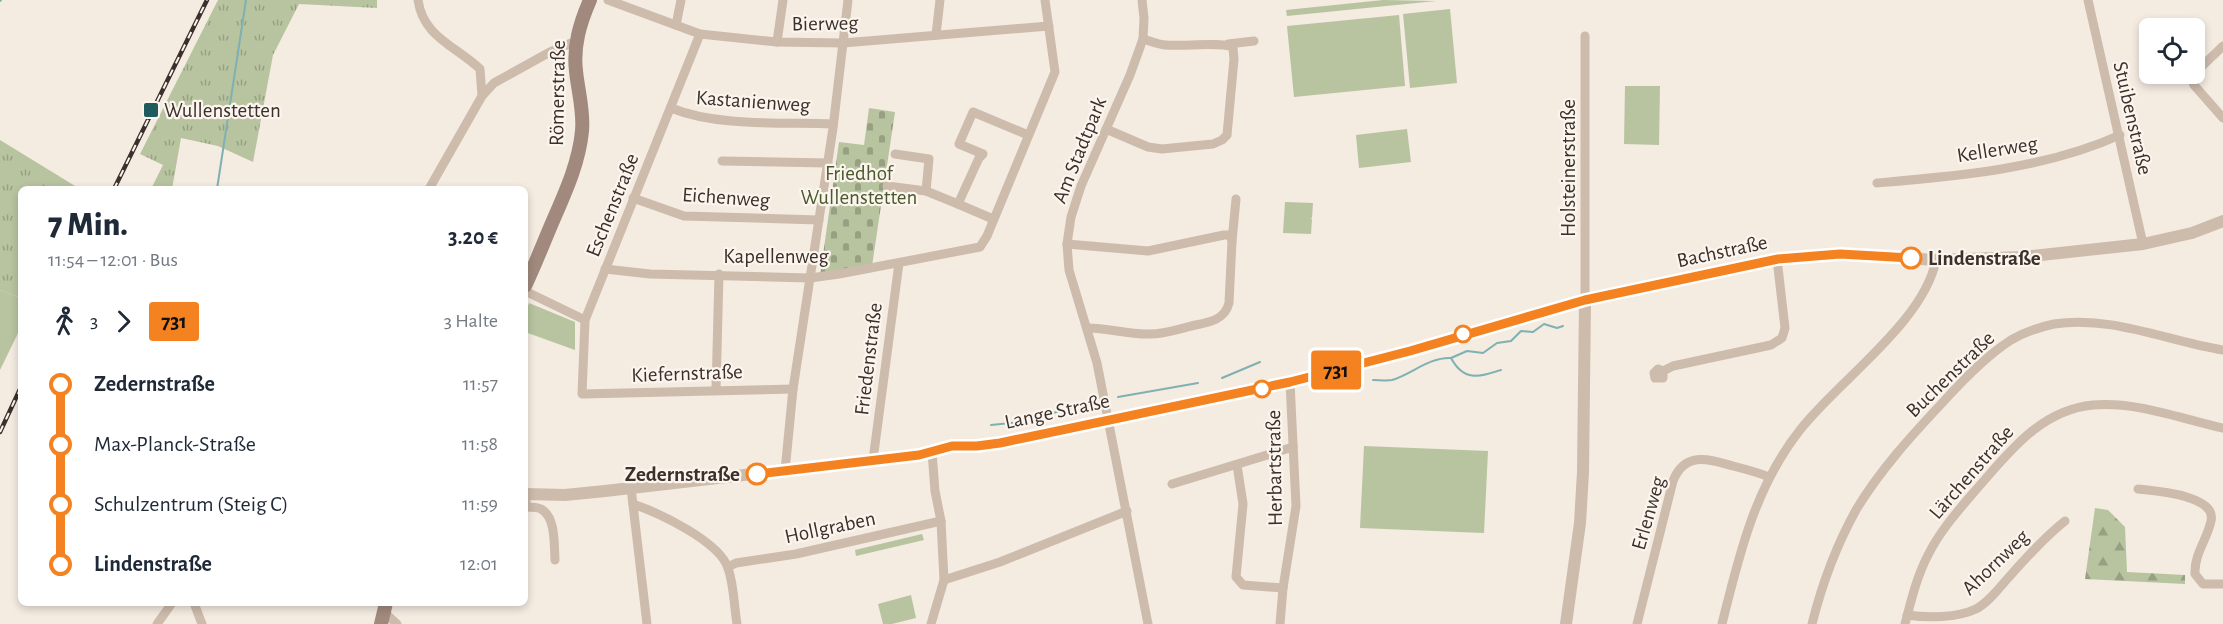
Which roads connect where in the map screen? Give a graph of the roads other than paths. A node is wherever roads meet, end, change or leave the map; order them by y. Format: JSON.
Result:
{"nodes":[{"id":1,"x":418,"y":0,"type":"edge"},
{"id":2,"x":590,"y":0,"type":"edge"},
{"id":3,"x":608,"y":0,"type":"edge"},
{"id":4,"x":681,"y":0,"type":"edge"},
{"id":5,"x":783,"y":0,"type":"edge"},
{"id":6,"x":848,"y":0,"type":"edge"},
{"id":7,"x":940,"y":0,"type":"edge"},
{"id":8,"x":1045,"y":0,"type":"edge"},
{"id":9,"x":1142,"y":0,"type":"edge"},
{"id":10,"x":2088,"y":0,"type":"edge"},
{"id":11,"x":676,"y":25,"type":"junction"},
{"id":12,"x":1049,"y":26,"type":"junction"},
{"id":13,"x":700,"y":34,"type":"junction"},
{"id":14,"x":936,"y":35,"type":"junction"},
{"id":15,"x":1586,"y":36,"type":"dead end"},
{"id":16,"x":1143,"y":39,"type":"junction"},
{"id":17,"x":1254,"y":40,"type":"dead end"},
{"id":18,"x":576,"y":42,"type":"junction"},
{"id":19,"x":777,"y":42,"type":"junction"},
{"id":20,"x":843,"y":43,"type":"junction"},
{"id":21,"x":1228,"y":44,"type":"junction"},
{"id":22,"x":2223,"y":46,"type":"edge"},
{"id":23,"x":2205,"y":64,"type":"edge"},
{"id":24,"x":2194,"y":84,"type":"edge"},
{"id":25,"x":482,"y":96,"type":"junction"},
{"id":26,"x":671,"y":108,"type":"junction"},
{"id":27,"x":2223,"y":118,"type":"edge"},
{"id":28,"x":833,"y":124,"type":"junction"},
{"id":29,"x":1106,"y":129,"type":"junction"},
{"id":30,"x":1028,"y":135,"type":"junction"},
{"id":31,"x":2120,"y":135,"type":"junction"},
{"id":32,"x":895,"y":154,"type":"dead end"},
{"id":33,"x":722,"y":161,"type":"dead end"},
{"id":34,"x":828,"y":163,"type":"junction"},
{"id":35,"x":1877,"y":183,"type":"dead end"},
{"id":36,"x":431,"y":186,"type":"edge"},
{"id":37,"x":887,"y":186,"type":"dead end"},
{"id":38,"x":926,"y":191,"type":"junction"},
{"id":39,"x":633,"y":198,"type":"junction"},
{"id":40,"x":1236,"y":199,"type":"dead end"},
{"id":41,"x":958,"y":204,"type":"junction"},
{"id":42,"x":993,"y":219,"type":"junction"},
{"id":43,"x":819,"y":220,"type":"junction"},
{"id":44,"x":2223,"y":221,"type":"edge"},
{"id":45,"x":1232,"y":241,"type":"junction"},
{"id":46,"x":1067,"y":244,"type":"junction"},
{"id":47,"x":2143,"y":244,"type":"junction"},
{"id":48,"x":1778,"y":259,"type":"junction"},
{"id":49,"x":1936,"y":260,"type":"junction"},
{"id":50,"x":899,"y":263,"type":"junction"},
{"id":51,"x":606,"y":269,"type":"junction"},
{"id":52,"x":719,"y":274,"type":"junction"},
{"id":53,"x":810,"y":278,"type":"junction"},
{"id":54,"x":528,"y":279,"type":"edge"},
{"id":55,"x":528,"y":292,"type":"edge"},
{"id":56,"x":1585,"y":300,"type":"junction"},
{"id":57,"x":585,"y":320,"type":"junction"},
{"id":58,"x":1088,"y":328,"type":"junction"},
{"id":59,"x":2223,"y":350,"type":"edge"},
{"id":60,"x":1663,"y":371,"type":"dead end"},
{"id":61,"x":1290,"y":382,"type":"junction"},
{"id":62,"x":793,"y":389,"type":"junction"},
{"id":63,"x":716,"y":390,"type":"junction"},
{"id":64,"x":582,"y":394,"type":"joint"},
{"id":65,"x":1109,"y":420,"type":"junction"},
{"id":66,"x":2223,"y":428,"type":"edge"},
{"id":67,"x":1293,"y":447,"type":"junction"},
{"id":68,"x":932,"y":452,"type":"junction"},
{"id":69,"x":873,"y":460,"type":"junction"},
{"id":70,"x":1237,"y":465,"type":"junction"},
{"id":71,"x":785,"y":471,"type":"junction"},
{"id":72,"x":1769,"y":477,"type":"junction"},
{"id":73,"x":1172,"y":484,"type":"dead end"},
{"id":74,"x":631,"y":488,"type":"junction"},
{"id":75,"x":2138,"y":489,"type":"dead end"},
{"id":76,"x":528,"y":494,"type":"edge"},
{"id":77,"x":633,"y":504,"type":"junction"},
{"id":78,"x":528,"y":507,"type":"edge"},
{"id":79,"x":1127,"y":511,"type":"junction"},
{"id":80,"x":941,"y":521,"type":"junction"},
{"id":81,"x":2065,"y":521,"type":"dead end"},
{"id":82,"x":555,"y":560,"type":"dead end"},
{"id":83,"x":728,"y":567,"type":"junction"},
{"id":84,"x":944,"y":580,"type":"junction"},
{"id":85,"x":2223,"y":584,"type":"edge"},
{"id":86,"x":1283,"y":588,"type":"junction"},
{"id":87,"x":170,"y":606,"type":"edge"},
{"id":88,"x":195,"y":606,"type":"edge"},
{"id":89,"x":384,"y":613,"type":"edge"},
{"id":90,"x":1906,"y":620,"type":"edge"},
{"id":91,"x":157,"y":624,"type":"edge"},
{"id":92,"x":202,"y":624,"type":"edge"},
{"id":93,"x":398,"y":624,"type":"edge"},
{"id":94,"x":647,"y":624,"type":"edge"},
{"id":95,"x":737,"y":624,"type":"edge"},
{"id":96,"x":931,"y":624,"type":"edge"},
{"id":97,"x":1148,"y":624,"type":"edge"},
{"id":98,"x":1280,"y":624,"type":"edge"},
{"id":99,"x":1566,"y":624,"type":"edge"},
{"id":100,"x":1637,"y":624,"type":"edge"},
{"id":101,"x":1722,"y":624,"type":"edge"},
{"id":102,"x":1812,"y":624,"type":"edge"}],
"edges":[{"from":1,"to":25,"type":"street"},
{"from":2,"to":18,"type":"main road","name":"Römerstraße"},
{"from":3,"to":11,"type":"street","name":"Bierweg"},
{"from":4,"to":11,"type":"street"},
{"from":5,"to":19,"type":"street"},
{"from":6,"to":20,"type":"street"},
{"from":7,"to":14,"type":"street"},
{"from":8,"to":12,"type":"street"},
{"from":9,"to":16,"type":"street","name":"Am Stadtpark"},
{"from":10,"to":31,"type":"street","name":"Stuibenstraße"},
{"from":11,"to":13,"type":"street","name":"Bierweg"},
{"from":12,"to":14,"type":"street","name":"Bierweg"},
{"from":12,"to":30,"type":"street"},
{"from":13,"to":19,"type":"street","name":"Bierweg"},
{"from":13,"to":26,"type":"street","name":"Eschenstraße"},
{"from":14,"to":20,"type":"street","name":"Bierweg"},
{"from":15,"to":56,"type":"street","name":"Holsteinerstraße"},
{"from":16,"to":21,"type":"street"},
{"from":16,"to":29,"type":"street","name":"Am Stadtpark"},
{"from":17,"to":21,"type":"street"},
{"from":18,"to":25,"type":"street"},
{"from":18,"to":54,"type":"main road","name":"Römerstraße"},
{"from":19,"to":20,"type":"street","name":"Bierweg"},
{"from":20,"to":28,"type":"street"},
{"from":21,"to":29,"type":"street"},
{"from":22,"to":23,"type":"street"},
{"from":24,"to":27,"type":"street"},
{"from":25,"to":36,"type":"street"},
{"from":26,"to":28,"type":"street","name":"Kastanienweg"},
{"from":26,"to":39,"type":"street","name":"Eschenstraße"},
{"from":28,"to":34,"type":"street"},
{"from":29,"to":46,"type":"street","name":"Am Stadtpark"},
{"from":30,"to":41,"type":"street"},
{"from":30,"to":42,"type":"street"},
{"from":31,"to":35,"type":"street","name":"Kellerweg"},
{"from":31,"to":47,"type":"street","name":"Stuibenstraße"},
{"from":32,"to":38,"type":"street"},
{"from":33,"to":34,"type":"street"},
{"from":34,"to":43,"type":"street"},
{"from":37,"to":38,"type":"street"},
{"from":38,"to":41,"type":"street"},
{"from":39,"to":43,"type":"street","name":"Eichenweg"},
{"from":39,"to":51,"type":"street","name":"Eschenstraße"},
{"from":40,"to":45,"type":"street"},
{"from":41,"to":42,"type":"street"},
{"from":42,"to":50,"type":"street","name":"Kapellenweg"},
{"from":43,"to":53,"type":"street"},
{"from":44,"to":47,"type":"street","name":"Bachstraße"},
{"from":45,"to":46,"type":"street"},
{"from":45,"to":58,"type":"street"},
{"from":46,"to":58,"type":"street","name":"Am Stadtpark"},
{"from":47,"to":49,"type":"street","name":"Bachstraße"},
{"from":48,"to":49,"type":"street","name":"Bachstraße"},
{"from":48,"to":56,"type":"street","name":"Bachstraße"},
{"from":48,"to":60,"type":"street"},
{"from":49,"to":72,"type":"street"},
{"from":50,"to":53,"type":"street","name":"Kapellenweg"},
{"from":50,"to":69,"type":"street","name":"Friedenstraße"},
{"from":51,"to":52,"type":"street","name":"Kapellenweg"},
{"from":51,"to":57,"type":"street","name":"Eschenstraße"},
{"from":52,"to":53,"type":"street","name":"Kapellenweg"},
{"from":52,"to":63,"type":"street"},
{"from":53,"to":62,"type":"street"},
{"from":55,"to":57,"type":"street"},
{"from":56,"to":61,"type":"street","name":"Lange Straße"},
{"from":56,"to":99,"type":"street"},
{"from":57,"to":64,"type":"street","name":"Eschenstraße"},
{"from":58,"to":65,"type":"street","name":"Am Stadtpark"},
{"from":59,"to":102,"type":"street","name":"Buchenstraße"},
{"from":61,"to":65,"type":"street","name":"Lange Straße"},
{"from":61,"to":67,"type":"street","name":"Herbartstraße"},
{"from":62,"to":63,"type":"street","name":"Kiefernstraße"},
{"from":62,"to":71,"type":"street"},
{"from":63,"to":64,"type":"street","name":"Kiefernstraße"},
{"from":65,"to":68,"type":"street","name":"Lange Straße"},
{"from":65,"to":79,"type":"street","name":"Am Stadtpark"},
{"from":66,"to":90,"type":"street","name":"Lärchenstraße"},
{"from":67,"to":70,"type":"street"},
{"from":67,"to":86,"type":"street","name":"Herbartstraße"},
{"from":68,"to":69,"type":"street","name":"Lange Straße"},
{"from":68,"to":80,"type":"street"},
{"from":69,"to":71,"type":"street","name":"Lange Straße"},
{"from":70,"to":73,"type":"street"},
{"from":70,"to":86,"type":"street"},
{"from":71,"to":74,"type":"street","name":"Lange Straße"},
{"from":72,"to":100,"type":"street","name":"Erlenweg"},
{"from":72,"to":101,"type":"street"},
{"from":74,"to":76,"type":"street","name":"Lange Straße"},
{"from":74,"to":77,"type":"street"},
{"from":75,"to":85,"type":"street"},
{"from":77,"to":83,"type":"street"},
{"from":77,"to":94,"type":"street"},
{"from":78,"to":82,"type":"street"},
{"from":79,"to":84,"type":"street"},
{"from":79,"to":97,"type":"street","name":"Am Stadtpark"},
{"from":80,"to":83,"type":"street","name":"Hollgraben"},
{"from":80,"to":84,"type":"street"},
{"from":81,"to":90,"type":"street","name":"Ahornweg"},
{"from":83,"to":95,"type":"street"},
{"from":84,"to":96,"type":"street"},
{"from":86,"to":98,"type":"street","name":"Herbartstraße"},
{"from":87,"to":91,"type":"street"},
{"from":88,"to":92,"type":"street"},
{"from":89,"to":93,"type":"street"}]}
